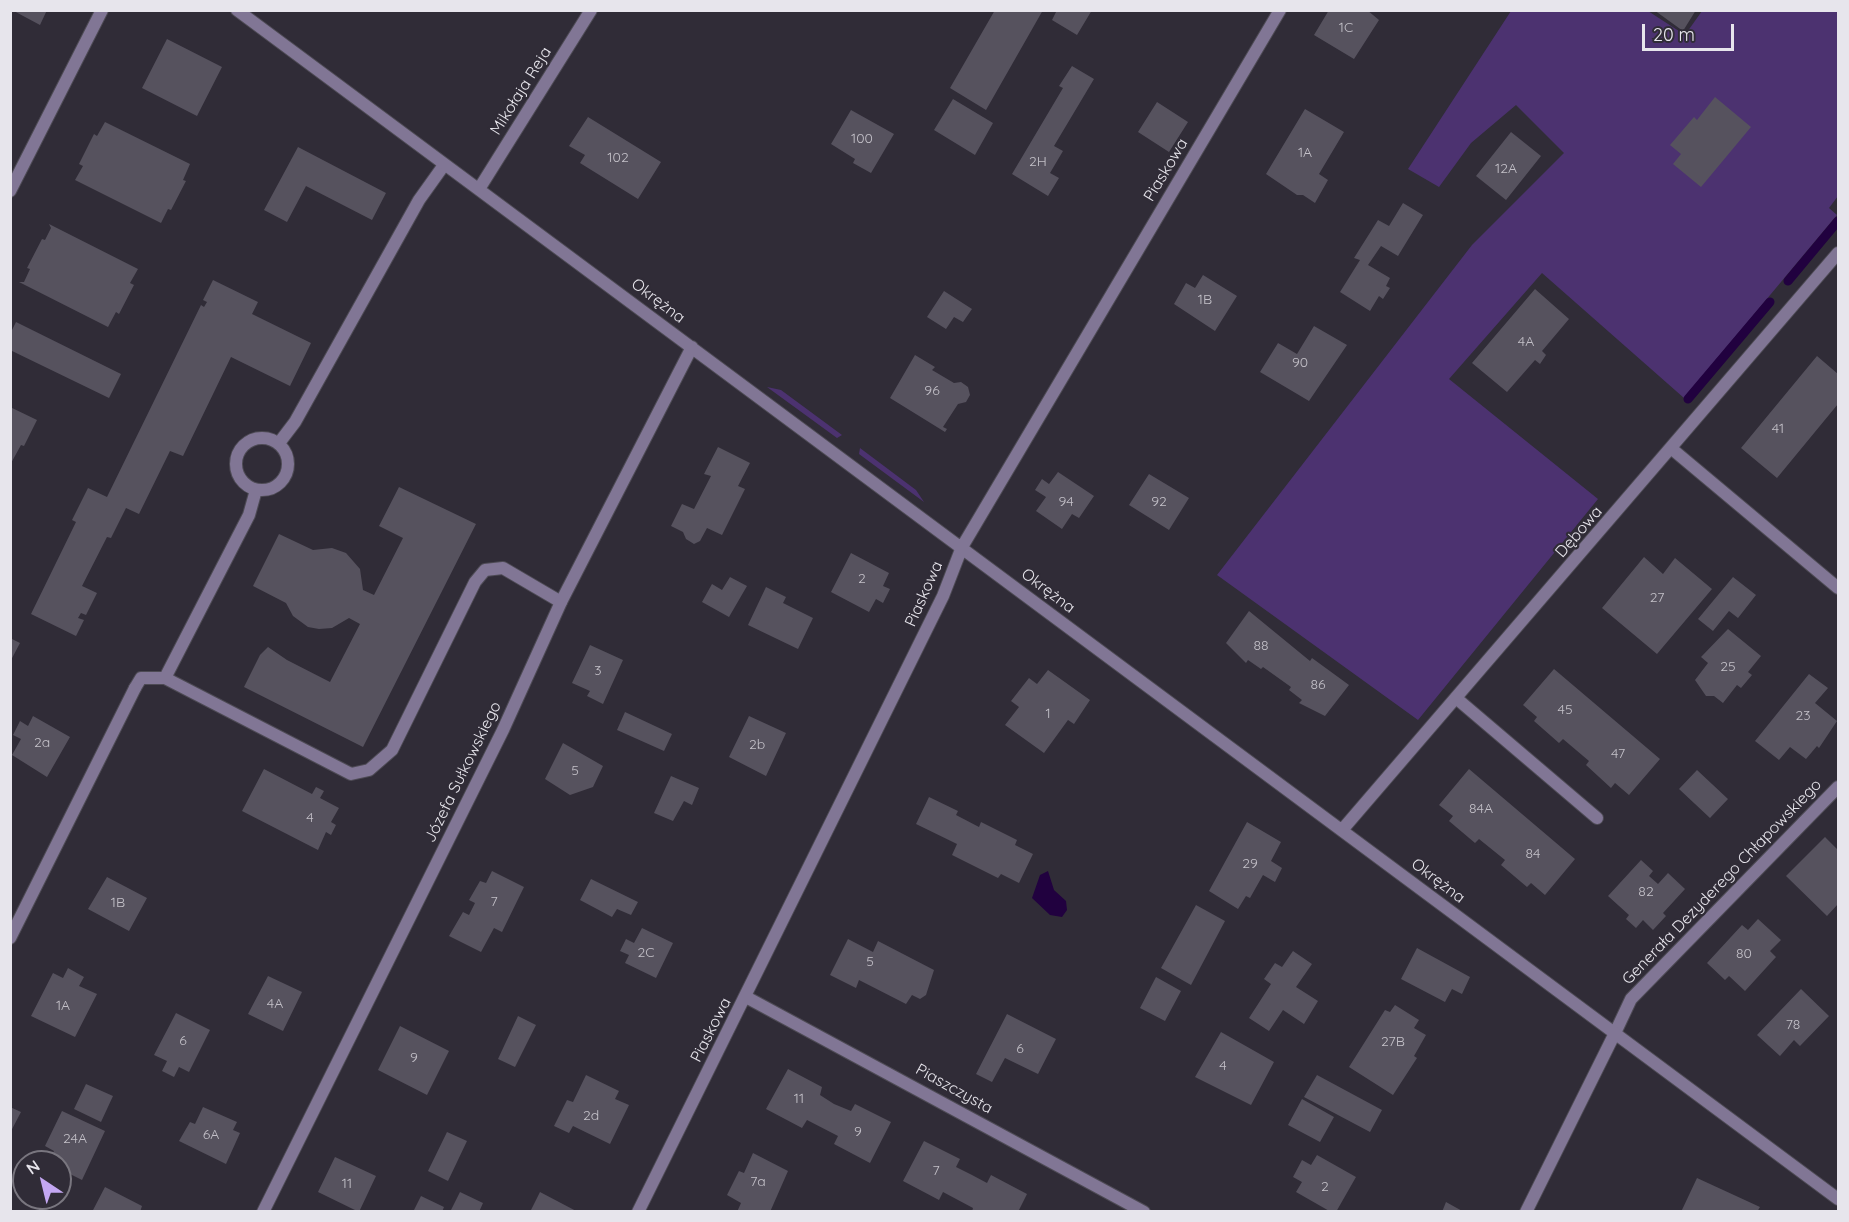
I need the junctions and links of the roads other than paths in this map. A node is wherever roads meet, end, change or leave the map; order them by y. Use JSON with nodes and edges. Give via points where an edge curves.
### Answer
{"nodes":[{"id":1,"x":102,"y":10,"type":"edge"},
{"id":2,"x":237,"y":10,"type":"edge"},
{"id":3,"x":591,"y":10,"type":"edge"},
{"id":4,"x":1280,"y":10,"type":"edge"},
{"id":5,"x":444,"y":165,"type":"junction"},
{"id":6,"x":479,"y":189,"type":"junction"},
{"id":7,"x":10,"y":191,"type":"edge"},
{"id":8,"x":1839,"y":253,"type":"edge"},
{"id":9,"x":692,"y":347,"type":"junction"},
{"id":10,"x":279,"y":443,"type":"junction"},
{"id":11,"x":1672,"y":449,"type":"junction"},
{"id":12,"x":256,"y":490,"type":"junction"},
{"id":13,"x":962,"y":547,"type":"junction"},
{"id":14,"x":1839,"y":588,"type":"edge"},
{"id":15,"x":561,"y":602,"type":"junction"},
{"id":16,"x":165,"y":678,"type":"junction"},
{"id":17,"x":1456,"y":698,"type":"junction"},
{"id":18,"x":1839,"y":787,"type":"edge"},
{"id":19,"x":1597,"y":818,"type":"dead end"},
{"id":20,"x":1342,"y":830,"type":"junction"},
{"id":21,"x":10,"y":938,"type":"edge"},
{"id":22,"x":746,"y":997,"type":"junction"},
{"id":23,"x":1615,"y":1034,"type":"junction"},
{"id":24,"x":1839,"y":1199,"type":"edge"},
{"id":25,"x":262,"y":1212,"type":"edge"},
{"id":26,"x":638,"y":1212,"type":"edge"},
{"id":27,"x":1144,"y":1212,"type":"edge"},
{"id":28,"x":1526,"y":1212,"type":"edge"}],
"edges":[{"from":1,"to":7,"type":"street"},
{"from":2,"to":5,"type":"street","name":"Okrężna"},
{"from":3,"to":6,"type":"street","name":"Mikołaja Reja"},
{"from":4,"to":13,"type":"street","name":"Piaskowa"},
{"from":5,"to":6,"type":"street","name":"Okrężna"},
{"from":5,"to":10,"type":"street","via":[[419,200],[295,422]]},
{"from":6,"to":9,"type":"street","name":"Okrężna"},
{"from":8,"to":11,"type":"street","name":"Dębowa"},
{"from":9,"to":13,"type":"street","name":"Okrężna"},
{"from":9,"to":15,"type":"street","name":"Józefa Sułkowskiego"},
{"from":10,"to":12,"type":"street","via":[[288,458],[286,475],[274,487]]},
{"from":10,"to":12,"type":"street","via":[[263,437],[254,439],[237,456],[242,481]]},
{"from":11,"to":14,"type":"street"},
{"from":11,"to":17,"type":"street","name":"Dębowa"},
{"from":12,"to":16,"type":"street","via":[[249,514]]},
{"from":13,"to":20,"type":"street","name":"Okrężna"},
{"from":13,"to":22,"type":"street","name":"Piaskowa","via":[[943,596]]},
{"from":15,"to":16,"type":"street","via":[[502,568],[484,570],[474,582],[392,750],[369,770],[351,774]]},
{"from":15,"to":25,"type":"street","name":"Józefa Sułkowskiego","via":[[503,730]]},
{"from":16,"to":21,"type":"street","via":[[141,678],[135,687]]},
{"from":17,"to":19,"type":"street"},
{"from":17,"to":20,"type":"street","name":"Dębowa"},
{"from":18,"to":23,"type":"street","name":"Generała Dezyderego Chłapowskiego","via":[[1631,999]]},
{"from":20,"to":23,"type":"street","name":"Okrężna"},
{"from":22,"to":26,"type":"street","name":"Piaskowa"},
{"from":22,"to":27,"type":"street","name":"Piaszczysta"},
{"from":23,"to":24,"type":"street","name":"Okrężna"},
{"from":23,"to":28,"type":"street","name":"Generała Dezyderego Chłapowskiego"}]}
